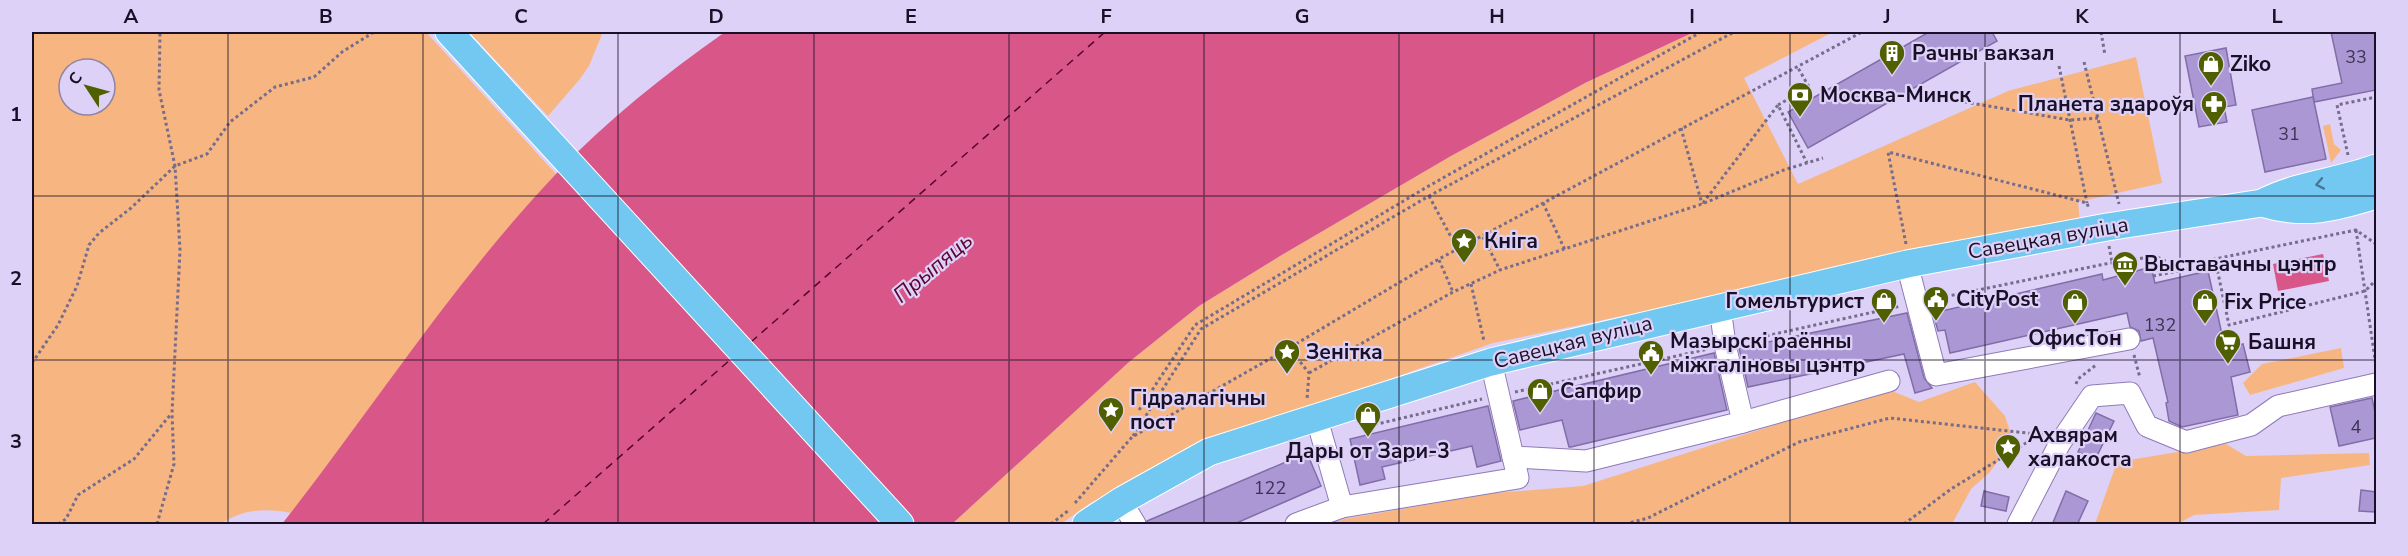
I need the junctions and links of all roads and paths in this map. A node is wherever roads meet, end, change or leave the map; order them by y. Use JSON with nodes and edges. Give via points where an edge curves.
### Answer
{"nodes":[{"id":1,"x":160,"y":32,"type":"edge"},
{"id":2,"x":374,"y":32,"type":"edge"},
{"id":3,"x":449,"y":32,"type":"edge"},
{"id":4,"x":1701,"y":32,"type":"edge"},
{"id":5,"x":1734,"y":32,"type":"edge"},
{"id":6,"x":1862,"y":32,"type":"edge"},
{"id":7,"x":2102,"y":32,"type":"edge"},
{"id":8,"x":2105,"y":55,"type":"dead end"},
{"id":9,"x":2084,"y":62,"type":"dead end"},
{"id":10,"x":1797,"y":66,"type":"junction"},
{"id":11,"x":2059,"y":66,"type":"dead end"},
{"id":12,"x":2376,"y":97,"type":"edge"},
{"id":13,"x":1947,"y":99,"type":"dead end"},
{"id":14,"x":1779,"y":105,"type":"junction"},
{"id":15,"x":2098,"y":118,"type":"junction"},
{"id":16,"x":2070,"y":120,"type":"junction"},
{"id":17,"x":1681,"y":128,"type":"junction"},
{"id":18,"x":1823,"y":158,"type":"dead end"},
{"id":19,"x":2350,"y":162,"type":"dead end"},
{"id":20,"x":1807,"y":164,"type":"junction"},
{"id":21,"x":175,"y":166,"type":"junction"},
{"id":22,"x":2376,"y":168,"type":"edge"},
{"id":23,"x":2376,"y":195,"type":"edge"},
{"id":24,"x":1429,"y":196,"type":"junction"},
{"id":25,"x":1543,"y":203,"type":"junction"},
{"id":26,"x":2262,"y":203,"type":"junction"},
{"id":27,"x":1702,"y":204,"type":"junction"},
{"id":28,"x":2087,"y":204,"type":"junction"},
{"id":29,"x":2119,"y":205,"type":"dead end"},
{"id":30,"x":2089,"y":211,"type":"dead end"},
{"id":31,"x":2356,"y":230,"type":"dead end"},
{"id":32,"x":1483,"y":237,"type":"junction"},
{"id":33,"x":1458,"y":250,"type":"junction"},
{"id":34,"x":1565,"y":250,"type":"junction"},
{"id":35,"x":1907,"y":256,"type":"junction"},
{"id":36,"x":1439,"y":259,"type":"junction"},
{"id":37,"x":2215,"y":260,"type":"dead end"},
{"id":38,"x":1500,"y":270,"type":"junction"},
{"id":39,"x":2184,"y":270,"type":"dead end"},
{"id":40,"x":2153,"y":276,"type":"dead end"},
{"id":41,"x":2376,"y":280,"type":"edge"},
{"id":42,"x":1471,"y":283,"type":"junction"},
{"id":43,"x":2365,"y":291,"type":"junction"},
{"id":44,"x":1453,"y":292,"type":"junction"},
{"id":45,"x":1720,"y":307,"type":"junction"},
{"id":46,"x":2129,"y":339,"type":"dead end"},
{"id":47,"x":1289,"y":348,"type":"junction"},
{"id":48,"x":1487,"y":351,"type":"junction"},
{"id":49,"x":32,"y":363,"type":"edge"},
{"id":50,"x":2376,"y":370,"type":"edge"},
{"id":51,"x":1309,"y":373,"type":"junction"},
{"id":52,"x":1889,"y":381,"type":"dead end"},
{"id":53,"x":2376,"y":384,"type":"edge"},
{"id":54,"x":1311,"y":409,"type":"junction"},
{"id":55,"x":1139,"y":410,"type":"dead end"},
{"id":56,"x":172,"y":413,"type":"junction"},
{"id":57,"x":1743,"y":422,"type":"junction"},
{"id":58,"x":2041,"y":434,"type":"junction"},
{"id":59,"x":1132,"y":437,"type":"junction"},
{"id":60,"x":2060,"y":444,"type":"junction"},
{"id":61,"x":1513,"y":457,"type":"junction"},
{"id":62,"x":1121,"y":501,"type":"junction"},
{"id":63,"x":1342,"y":507,"type":"junction"},
{"id":64,"x":58,"y":525,"type":"edge"},
{"id":65,"x":157,"y":525,"type":"edge"},
{"id":66,"x":900,"y":525,"type":"edge"},
{"id":67,"x":1051,"y":525,"type":"edge"},
{"id":68,"x":1086,"y":525,"type":"edge"},
{"id":69,"x":1135,"y":525,"type":"edge"},
{"id":70,"x":1296,"y":525,"type":"edge"},
{"id":71,"x":1625,"y":525,"type":"edge"},
{"id":72,"x":1904,"y":525,"type":"edge"},
{"id":73,"x":2018,"y":525,"type":"edge"}],
"edges":[{"from":1,"to":21,"type":"path","via":[[159,90]]},
{"from":2,"to":21,"type":"path","via":[[342,52],[314,77],[275,87],[230,122],[207,154]]},
{"from":3,"to":66,"type":"main road"},
{"from":4,"to":55,"type":"path","via":[[1427,187],[1195,325]]},
{"from":5,"to":24,"type":"path"},
{"from":6,"to":10,"type":"path"},
{"from":7,"to":8,"type":"path"},
{"from":9,"to":15,"type":"path"},
{"from":10,"to":14,"type":"path","via":[[1809,87]]},
{"from":10,"to":17,"type":"path"},
{"from":11,"to":16,"type":"path"},
{"from":12,"to":19,"type":"path","via":[[2337,105]]},
{"from":13,"to":16,"type":"path"},
{"from":14,"to":20,"type":"path"},
{"from":14,"to":27,"type":"path"},
{"from":15,"to":16,"type":"path"},
{"from":15,"to":29,"type":"path"},
{"from":16,"to":28,"type":"path"},
{"from":17,"to":25,"type":"path"},
{"from":17,"to":27,"type":"path"},
{"from":18,"to":20,"type":"path"},
{"from":20,"to":27,"type":"path"},
{"from":21,"to":49,"type":"path","via":[[89,245],[77,286],[58,325]]},
{"from":21,"to":56,"type":"path","via":[[180,250]]},
{"from":22,"to":26,"type":"main road","name":"Савецкая вуліца","one_way":true,"via":[[2351,178],[2282,192]]},
{"from":23,"to":26,"type":"main road","name":"Савецкая вуліца","via":[[2306,211]]},
{"from":24,"to":33,"type":"path"},
{"from":24,"to":59,"type":"path","via":[[1201,329]]},
{"from":25,"to":32,"type":"path"},
{"from":25,"to":34,"type":"path"},
{"from":26,"to":35,"type":"main road","name":"Савецкая вуліца"},
{"from":27,"to":34,"type":"path"},
{"from":28,"to":30,"type":"path"},
{"from":28,"to":35,"type":"path","via":[[1888,152]]},
{"from":31,"to":43,"type":"path"},
{"from":32,"to":33,"type":"path"},
{"from":32,"to":38,"type":"path"},
{"from":33,"to":36,"type":"path"},
{"from":34,"to":38,"type":"path"},
{"from":35,"to":45,"type":"main road","name":"Савецкая вуліца"},
{"from":35,"to":46,"type":"street","via":[[1936,375]]},
{"from":36,"to":44,"type":"path"},
{"from":36,"to":47,"type":"path"},
{"from":37,"to":43,"type":"path","via":[[2229,325]]},
{"from":38,"to":42,"type":"path"},
{"from":39,"to":40,"type":"path"},
{"from":41,"to":43,"type":"path"},
{"from":42,"to":44,"type":"path"},
{"from":42,"to":48,"type":"path"},
{"from":43,"to":50,"type":"path"},
{"from":44,"to":51,"type":"path"},
{"from":45,"to":48,"type":"main road","name":"Савецкая вуліца"},
{"from":45,"to":57,"type":"street"},
{"from":47,"to":51,"type":"path"},
{"from":47,"to":59,"type":"path"},
{"from":48,"to":54,"type":"main road","name":"Савецкая вуліца"},
{"from":48,"to":61,"type":"street"},
{"from":51,"to":54,"type":"path"},
{"from":52,"to":57,"type":"street"},
{"from":53,"to":60,"type":"street","via":[[2278,406],[2251,425],[2186,442],[2147,426],[2130,393],[2092,396]]},
{"from":54,"to":62,"type":"main road","name":"Савецкая вуліца","via":[[1209,452]]},
{"from":54,"to":63,"type":"street"},
{"from":56,"to":64,"type":"path","via":[[134,459],[78,495],[66,519]]},
{"from":56,"to":65,"type":"path","via":[[174,464]]},
{"from":57,"to":61,"type":"street","via":[[1586,460]]},
{"from":58,"to":60,"type":"path"},
{"from":58,"to":71,"type":"path","via":[[1890,418],[1799,442],[1648,518]]},
{"from":58,"to":72,"type":"path","via":[[1951,489]]},
{"from":59,"to":67,"type":"path","via":[[1071,508]]},
{"from":60,"to":73,"type":"street"},
{"from":61,"to":63,"type":"street","via":[[1518,478]]},
{"from":62,"to":68,"type":"main road","name":"Савецкая вуліца"},
{"from":62,"to":69,"type":"street"},
{"from":63,"to":70,"type":"street"}]}
